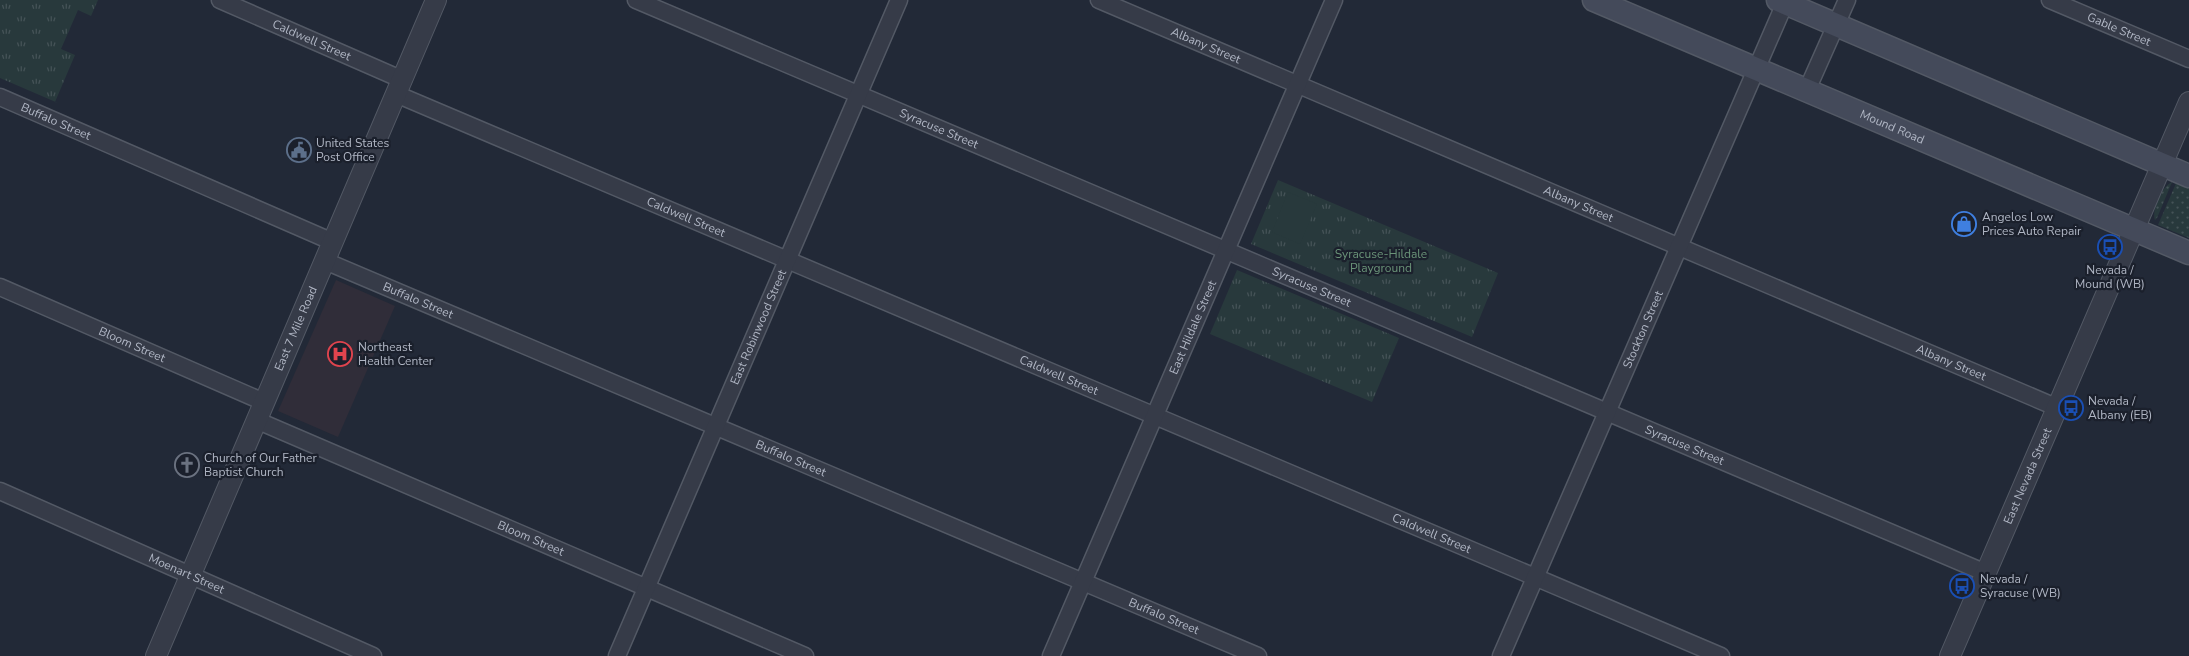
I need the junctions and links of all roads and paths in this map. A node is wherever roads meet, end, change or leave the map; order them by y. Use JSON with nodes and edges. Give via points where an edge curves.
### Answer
{"nodes":[{"id":1,"x":220,"y":0,"type":"edge"},
{"id":2,"x":436,"y":0,"type":"edge"},
{"id":3,"x":636,"y":0,"type":"edge"},
{"id":4,"x":899,"y":0,"type":"edge"},
{"id":5,"x":1099,"y":0,"type":"edge"},
{"id":6,"x":1334,"y":0,"type":"edge"},
{"id":7,"x":1594,"y":0,"type":"edge"},
{"id":8,"x":1847,"y":0,"type":"edge"},
{"id":9,"x":2050,"y":0,"type":"edge"},
{"id":10,"x":1781,"y":2,"type":"edge"},
{"id":11,"x":1836,"y":26,"type":"junction"},
{"id":12,"x":2189,"y":59,"type":"edge"},
{"id":13,"x":1757,"y":69,"type":"junction"},
{"id":14,"x":1298,"y":84,"type":"junction"},
{"id":15,"x":400,"y":87,"type":"junction"},
{"id":16,"x":1807,"y":90,"type":"junction"},
{"id":17,"x":858,"y":94,"type":"junction"},
{"id":18,"x":0,"y":97,"type":"edge"},
{"id":19,"x":2189,"y":102,"type":"edge"},
{"id":20,"x":2162,"y":164,"type":"junction"},
{"id":21,"x":2189,"y":176,"type":"edge"},
{"id":22,"x":2135,"y":230,"type":"junction"},
{"id":23,"x":333,"y":242,"type":"junction"},
{"id":24,"x":1680,"y":246,"type":"junction"},
{"id":25,"x":1226,"y":250,"type":"junction"},
{"id":26,"x":2189,"y":253,"type":"edge"},
{"id":27,"x":787,"y":260,"type":"junction"},
{"id":28,"x":325,"y":261,"type":"junction"},
{"id":29,"x":0,"y":287,"type":"edge"},
{"id":30,"x":264,"y":402,"type":"junction"},
{"id":31,"x":2058,"y":408,"type":"junction"},
{"id":32,"x":1608,"y":412,"type":"junction"},
{"id":33,"x":1155,"y":416,"type":"junction"},
{"id":34,"x":256,"y":420,"type":"junction"},
{"id":35,"x":715,"y":426,"type":"junction"},
{"id":36,"x":0,"y":491,"type":"edge"},
{"id":37,"x":1986,"y":573,"type":"junction"},
{"id":38,"x":192,"y":575,"type":"junction"},
{"id":39,"x":1536,"y":577,"type":"junction"},
{"id":40,"x":1083,"y":582,"type":"junction"},
{"id":41,"x":646,"y":588,"type":"junction"},
{"id":42,"x":156,"y":656,"type":"edge"},
{"id":43,"x":373,"y":656,"type":"edge"},
{"id":44,"x":616,"y":656,"type":"edge"},
{"id":45,"x":804,"y":656,"type":"edge"},
{"id":46,"x":1051,"y":656,"type":"edge"},
{"id":47,"x":1258,"y":656,"type":"edge"},
{"id":48,"x":1502,"y":656,"type":"edge"},
{"id":49,"x":1720,"y":656,"type":"edge"},
{"id":50,"x":1950,"y":656,"type":"edge"}],
"edges":[{"from":1,"to":15,"type":"street","name":"Caldwell Street"},
{"from":2,"to":15,"type":"street","name":"East 7 Mile Road"},
{"from":3,"to":17,"type":"street","name":"Syracuse Street"},
{"from":4,"to":17,"type":"street","name":"East Robinwood Street"},
{"from":5,"to":14,"type":"street","name":"Albany Street"},
{"from":6,"to":14,"type":"street","name":"East Hildale Street"},
{"from":7,"to":13,"type":"main road","name":"Mound Road"},
{"from":8,"to":11,"type":"street"},
{"from":9,"to":12,"type":"street","name":"Gable Street"},
{"from":10,"to":11,"type":"main road"},
{"from":10,"to":13,"type":"street","name":"Stockton Street"},
{"from":11,"to":16,"type":"street"},
{"from":11,"to":20,"type":"main road"},
{"from":13,"to":16,"type":"main road","name":"Mound Road"},
{"from":13,"to":24,"type":"street","name":"Stockton Street"},
{"from":14,"to":24,"type":"street","name":"Albany Street"},
{"from":14,"to":25,"type":"street","name":"East Hildale Street"},
{"from":15,"to":23,"type":"street","name":"East 7 Mile Road"},
{"from":15,"to":27,"type":"street","name":"Caldwell Street"},
{"from":16,"to":22,"type":"main road","name":"Mound Road"},
{"from":17,"to":25,"type":"street","name":"Syracuse Street"},
{"from":17,"to":27,"type":"street","name":"East Robinwood Street"},
{"from":18,"to":23,"type":"street","name":"Buffalo Street"},
{"from":19,"to":20,"type":"street","name":"East Nevada Street"},
{"from":20,"to":21,"type":"main road"},
{"from":20,"to":22,"type":"street","name":"East Nevada Street"},
{"from":22,"to":26,"type":"main road","name":"Mound Road"},
{"from":22,"to":31,"type":"street","name":"East Nevada Street"},
{"from":23,"to":28,"type":"street","name":"East 7 Mile Road"},
{"from":24,"to":31,"type":"street","name":"Albany Street"},
{"from":24,"to":32,"type":"street","name":"Stockton Street"},
{"from":25,"to":32,"type":"street","name":"Syracuse Street"},
{"from":25,"to":33,"type":"street","name":"East Hildale Street"},
{"from":27,"to":33,"type":"street","name":"Caldwell Street"},
{"from":27,"to":35,"type":"street","name":"East Robinwood Street"},
{"from":28,"to":30,"type":"street","name":"East 7 Mile Road"},
{"from":28,"to":35,"type":"street","name":"Buffalo Street"},
{"from":29,"to":30,"type":"street","name":"Bloom Street"},
{"from":30,"to":34,"type":"street","name":"East 7 Mile Road"},
{"from":31,"to":37,"type":"street","name":"East Nevada Street"},
{"from":32,"to":37,"type":"street","name":"Syracuse Street"},
{"from":32,"to":39,"type":"street","name":"Stockton Street"},
{"from":33,"to":39,"type":"street","name":"Caldwell Street"},
{"from":33,"to":40,"type":"street","name":"East Hildale Street"},
{"from":34,"to":38,"type":"street","name":"East 7 Mile Road"},
{"from":34,"to":41,"type":"street","name":"Bloom Street"},
{"from":35,"to":40,"type":"street","name":"Buffalo Street"},
{"from":35,"to":41,"type":"street","name":"East Robinwood Street"},
{"from":36,"to":38,"type":"street","name":"Moenart Street"},
{"from":37,"to":50,"type":"street","name":"East Nevada Street"},
{"from":38,"to":42,"type":"street","name":"East 7 Mile Road"},
{"from":38,"to":43,"type":"street","name":"Moenart Street"},
{"from":39,"to":48,"type":"street","name":"Stockton Street"},
{"from":39,"to":49,"type":"street","name":"Caldwell Street"},
{"from":40,"to":46,"type":"street","name":"East Hildale Street"},
{"from":40,"to":47,"type":"street","name":"Buffalo Street"},
{"from":41,"to":44,"type":"street","name":"East Robinwood Street"},
{"from":41,"to":45,"type":"street","name":"Bloom Street"}]}
